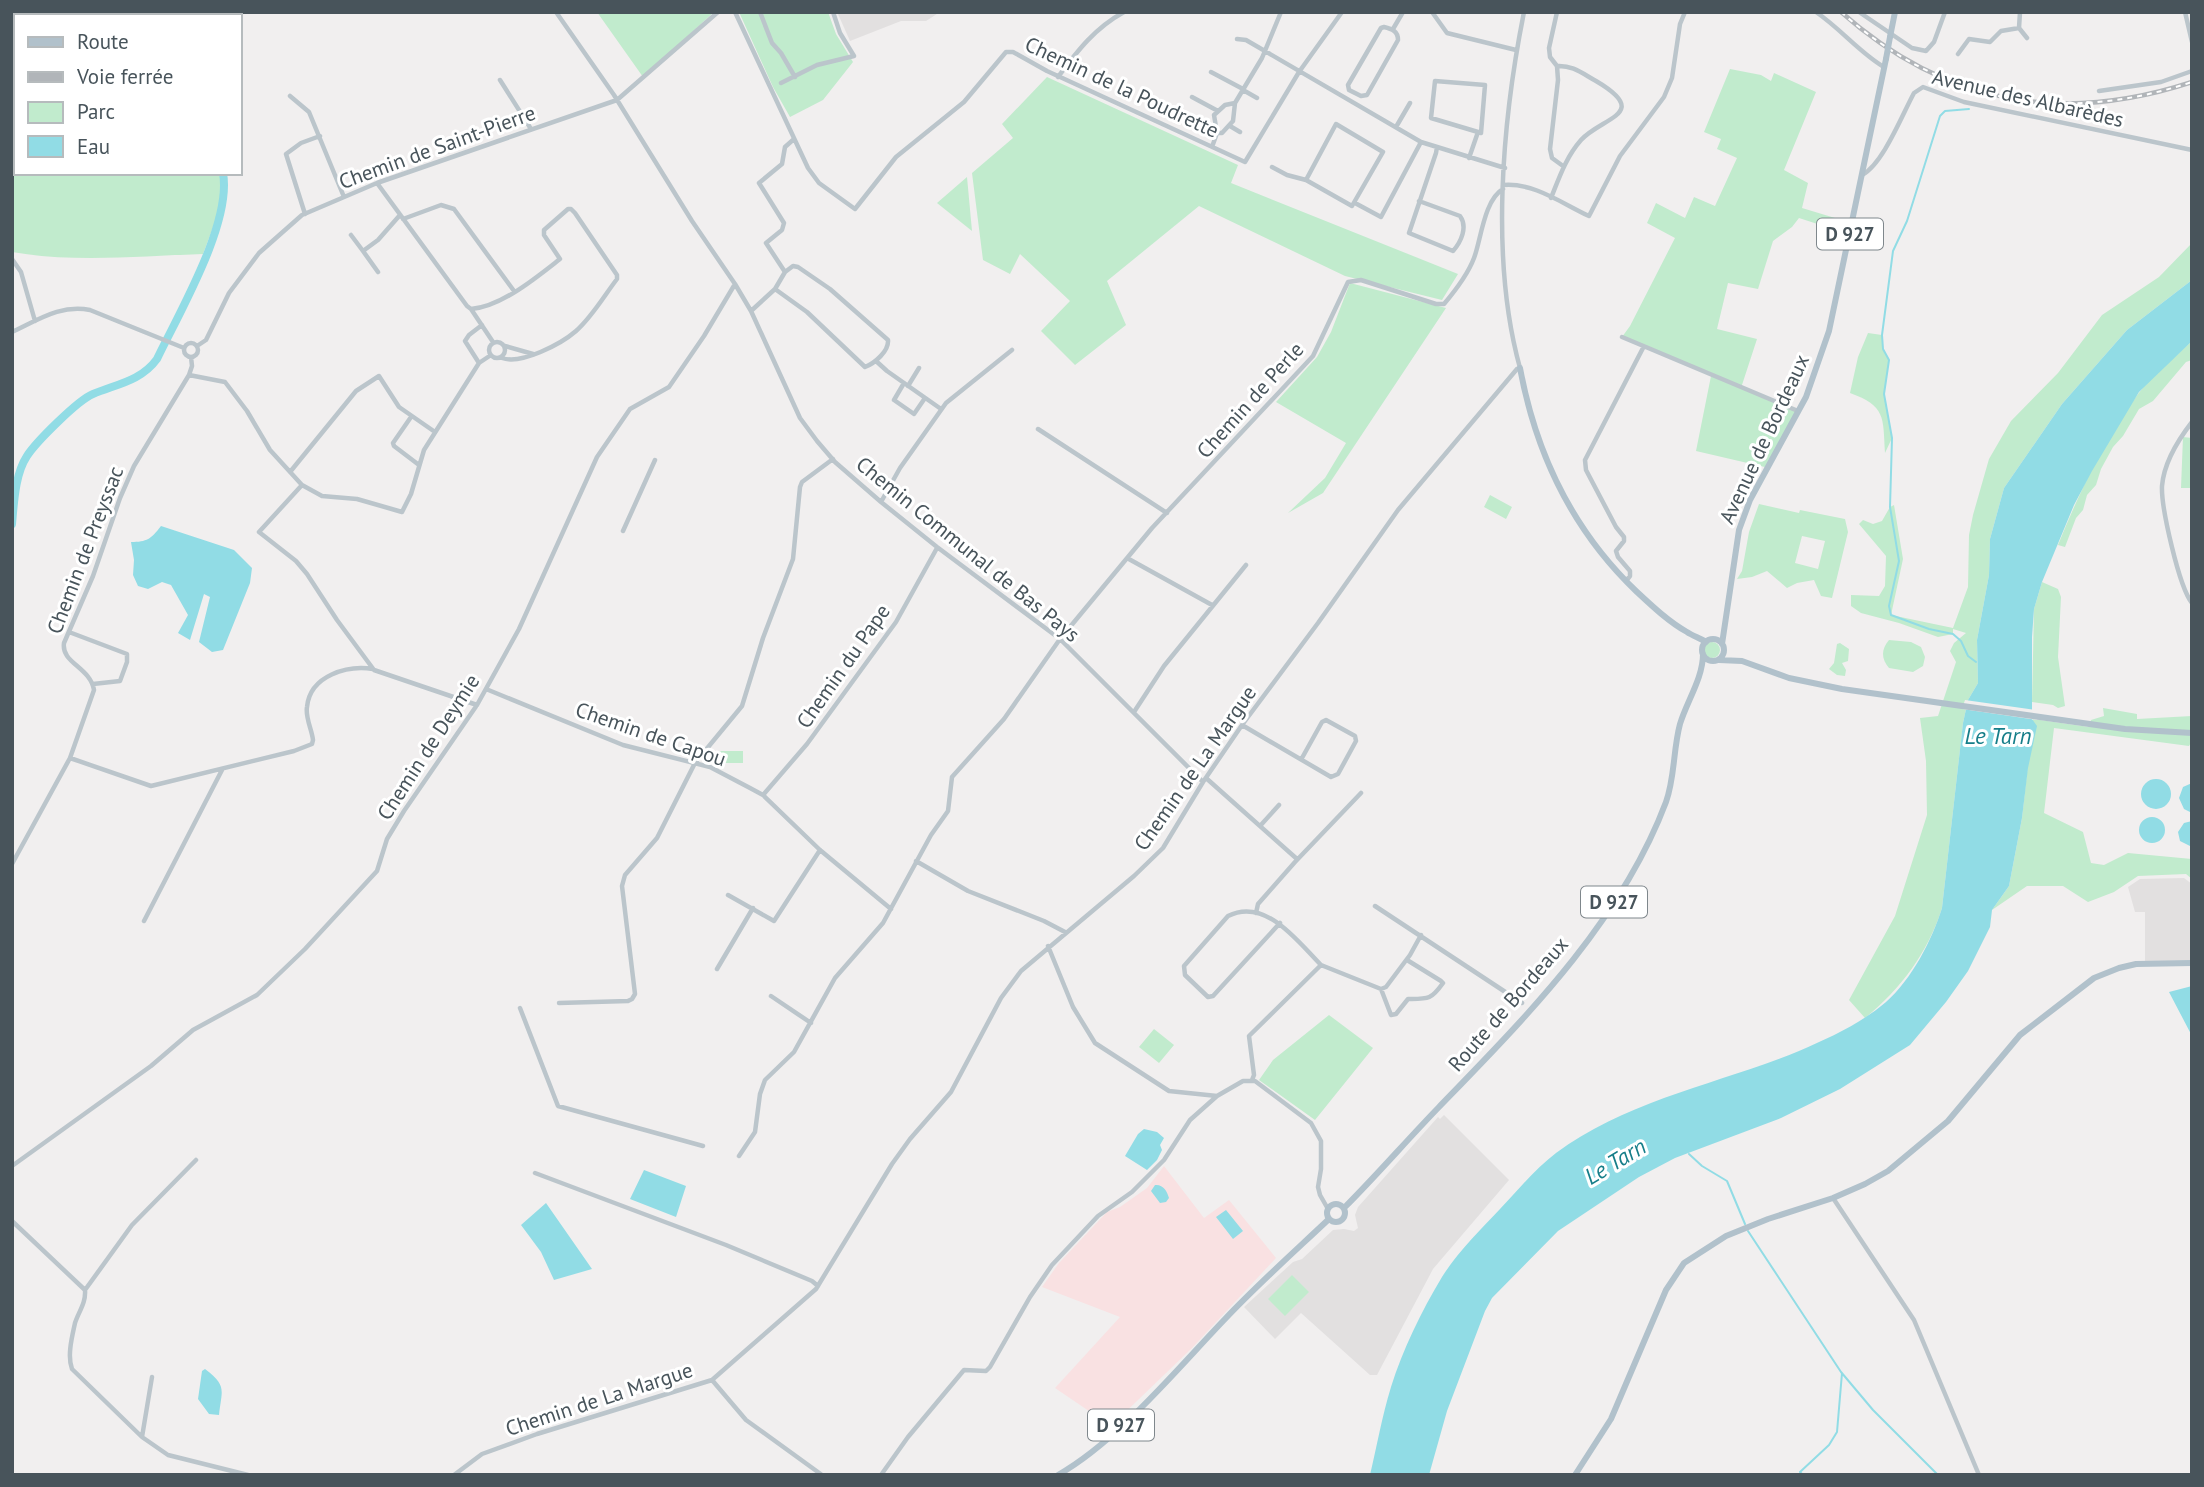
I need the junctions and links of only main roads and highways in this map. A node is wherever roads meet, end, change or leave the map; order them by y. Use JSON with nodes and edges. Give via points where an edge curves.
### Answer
{"nodes":[{"id":1,"x":1895,"y":12,"type":"edge"},
{"id":2,"x":1520,"y":368,"type":"road end"},
{"id":3,"x":1724,"y":622,"type":"junction"},
{"id":4,"x":1689,"y":634,"type":"junction"},
{"id":5,"x":1707,"y":641,"type":"junction"},
{"id":6,"x":1723,"y":645,"type":"junction"},
{"id":7,"x":1702,"y":653,"type":"junction"},
{"id":8,"x":1717,"y":661,"type":"junction"},
{"id":9,"x":1742,"y":661,"type":"junction"},
{"id":10,"x":1698,"y":678,"type":"junction"},
{"id":11,"x":2192,"y":733,"type":"edge"},
{"id":12,"x":2192,"y":962,"type":"edge"},
{"id":13,"x":1344,"y":1208,"type":"junction"},
{"id":14,"x":1329,"y":1219,"type":"junction"},
{"id":15,"x":1058,"y":1475,"type":"edge"},
{"id":16,"x":1576,"y":1475,"type":"edge"}],
"edges":[{"from":1,"to":3,"type":"main road","name":"Avenue de Bordeaux","number":"D 927","bridge":true,"via":[[1829,328],[1800,412],[1738,530]]},
{"from":2,"to":4,"type":"main road","via":[[1535,433],[1557,485],[1586,534],[1626,581]]},
{"from":3,"to":5,"type":"main road"},
{"from":3,"to":6,"type":"main road","name":"Avenue de Bordeaux","number":"D 927"},
{"from":4,"to":5,"type":"main road"},
{"from":4,"to":7,"type":"main road"},
{"from":5,"to":6,"type":"main road","via":[[1715,639]]},
{"from":5,"to":7,"type":"main road"},
{"from":6,"to":8,"type":"main road"},
{"from":6,"to":9,"type":"main road"},
{"from":7,"to":8,"type":"main road"},
{"from":7,"to":10,"type":"main road","name":"Route de Bordeaux","number":"D 927"},
{"from":8,"to":9,"type":"main road"},
{"from":8,"to":10,"type":"main road","name":"Route de Bordeaux","number":"D 927"},
{"from":9,"to":11,"type":"main road","via":[[1809,683],[2125,729]]},
{"from":10,"to":13,"type":"main road","name":"Route de Bordeaux","number":"D 927","via":[[1679,728],[1667,798],[1618,897],[1532,1009]]},
{"from":12,"to":16,"type":"main road","via":[[2136,964],[2085,983],[2020,1035],[1961,1108],[1888,1171],[1833,1198],[1748,1227],[1684,1263],[1666,1290],[1611,1419]]},
{"from":13,"to":14,"type":"main road","via":[[1341,1221]]},
{"from":13,"to":14,"type":"main road","via":[[1336,1204],[1328,1209]]},
{"from":14,"to":15,"type":"main road","number":"D 927","via":[[1165,1383],[1087,1455]]}]}
